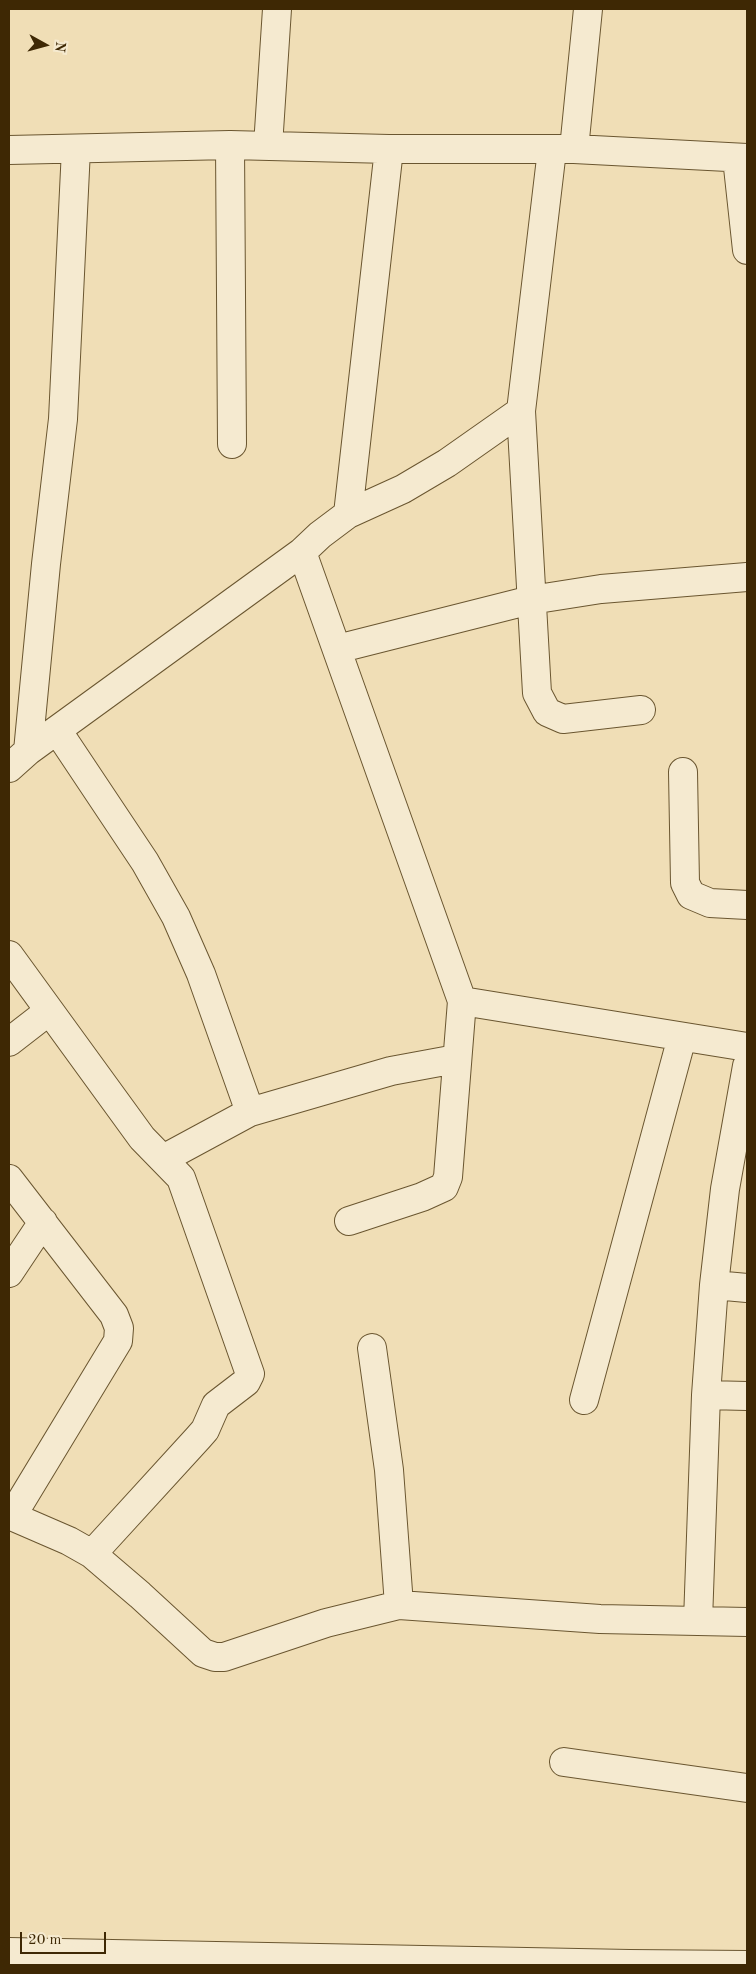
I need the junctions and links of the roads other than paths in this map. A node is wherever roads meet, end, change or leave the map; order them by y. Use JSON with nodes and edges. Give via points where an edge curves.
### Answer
{"nodes":[{"id":1,"x":276,"y":9,"type":"edge"},
{"id":2,"x":588,"y":9,"type":"edge"},
{"id":3,"x":230,"y":145,"type":"junction"},
{"id":4,"x":268,"y":146,"type":"junction"},
{"id":5,"x":76,"y":149,"type":"junction"},
{"id":6,"x":389,"y":149,"type":"junction"},
{"id":7,"x":9,"y":150,"type":"edge"},
{"id":8,"x":563,"y":150,"type":"junction"},
{"id":9,"x":742,"y":158,"type":"edge"},
{"id":10,"x":747,"y":250,"type":"edge"},
{"id":11,"x":521,"y":410,"type":"junction"},
{"id":12,"x":232,"y":444,"type":"dead end"},
{"id":13,"x":348,"y":514,"type":"junction"},
{"id":14,"x":302,"y":552,"type":"junction"},
{"id":15,"x":747,"y":577,"type":"edge"},
{"id":16,"x":531,"y":600,"type":"junction"},
{"id":17,"x":338,"y":649,"type":"junction"},
{"id":18,"x":641,"y":710,"type":"dead end"},
{"id":19,"x":57,"y":730,"type":"junction"},
{"id":20,"x":19,"y":759,"type":"edge"},
{"id":21,"x":683,"y":772,"type":"dead end"},
{"id":22,"x":747,"y":905,"type":"edge"},
{"id":23,"x":9,"y":955,"type":"edge"},
{"id":24,"x":462,"y":1001,"type":"junction"},
{"id":25,"x":49,"y":1011,"type":"junction"},
{"id":26,"x":682,"y":1037,"type":"junction"},
{"id":27,"x":9,"y":1042,"type":"edge"},
{"id":28,"x":747,"y":1047,"type":"edge"},
{"id":29,"x":456,"y":1060,"type":"junction"},
{"id":30,"x":747,"y":1066,"type":"edge"},
{"id":31,"x":250,"y":1112,"type":"junction"},
{"id":32,"x":163,"y":1159,"type":"junction"},
{"id":33,"x":9,"y":1179,"type":"edge"},
{"id":34,"x":349,"y":1221,"type":"dead end"},
{"id":35,"x":43,"y":1222,"type":"junction"},
{"id":36,"x":9,"y":1273,"type":"edge"},
{"id":37,"x":714,"y":1285,"type":"junction"},
{"id":38,"x":747,"y":1288,"type":"edge"},
{"id":39,"x":372,"y":1348,"type":"dead end"},
{"id":40,"x":706,"y":1395,"type":"junction"},
{"id":41,"x":747,"y":1396,"type":"edge"},
{"id":42,"x":584,"y":1400,"type":"dead end"},
{"id":43,"x":10,"y":1515,"type":"edge"},
{"id":44,"x":92,"y":1554,"type":"junction"},
{"id":45,"x":399,"y":1605,"type":"junction"},
{"id":46,"x":698,"y":1621,"type":"junction"},
{"id":47,"x":747,"y":1622,"type":"edge"},
{"id":48,"x":564,"y":1762,"type":"dead end"},
{"id":49,"x":747,"y":1788,"type":"edge"},
{"id":50,"x":9,"y":1952,"type":"edge"},
{"id":51,"x":59,"y":1959,"type":"edge"},
{"id":52,"x":630,"y":1965,"type":"edge"},
{"id":53,"x":747,"y":1965,"type":"edge"}],
"edges":[{"from":1,"to":4,"type":"street"},
{"from":2,"to":8,"type":"street"},
{"from":3,"to":4,"type":"street"},
{"from":3,"to":5,"type":"street"},
{"from":3,"to":12,"type":"street"},
{"from":4,"to":6,"type":"street"},
{"from":5,"to":7,"type":"street"},
{"from":5,"to":20,"type":"street","via":[[63,419]]},
{"from":6,"to":8,"type":"street"},
{"from":6,"to":13,"type":"street"},
{"from":8,"to":9,"type":"street"},
{"from":8,"to":11,"type":"street"},
{"from":9,"to":10,"type":"street"},
{"from":11,"to":13,"type":"street","via":[[447,463],[403,489]]},
{"from":11,"to":16,"type":"street"},
{"from":13,"to":14,"type":"street"},
{"from":14,"to":17,"type":"street"},
{"from":14,"to":19,"type":"street"},
{"from":15,"to":16,"type":"street","via":[[601,589]]},
{"from":16,"to":17,"type":"street"},
{"from":16,"to":18,"type":"street","via":[[537,693],[546,712],[564,719]]},
{"from":17,"to":24,"type":"street"},
{"from":19,"to":20,"type":"street"},
{"from":19,"to":31,"type":"street","via":[[144,862],[176,917]]},
{"from":21,"to":22,"type":"street","via":[[685,883],[691,895],[710,903]]},
{"from":23,"to":25,"type":"street"},
{"from":24,"to":26,"type":"street"},
{"from":24,"to":29,"type":"street"},
{"from":25,"to":27,"type":"street"},
{"from":25,"to":32,"type":"street","via":[[142,1138]]},
{"from":26,"to":28,"type":"street"},
{"from":26,"to":42,"type":"street"},
{"from":29,"to":31,"type":"street","via":[[391,1071]]},
{"from":29,"to":34,"type":"street","via":[[448,1177],[444,1186],[422,1197]]},
{"from":30,"to":37,"type":"street","via":[[725,1189]]},
{"from":31,"to":32,"type":"street"},
{"from":32,"to":44,"type":"street","via":[[181,1178],[250,1374],[246,1382],[216,1405],[205,1430]]},
{"from":33,"to":35,"type":"street"},
{"from":35,"to":36,"type":"street"},
{"from":35,"to":43,"type":"street","via":[[114,1315],[118,1341]]},
{"from":37,"to":38,"type":"street"},
{"from":37,"to":40,"type":"street"},
{"from":39,"to":45,"type":"street","via":[[389,1470]]},
{"from":40,"to":41,"type":"street"},
{"from":40,"to":46,"type":"street"},
{"from":43,"to":44,"type":"street"},
{"from":44,"to":45,"type":"street","via":[[203,1653],[215,1657],[224,1657],[326,1623]]},
{"from":45,"to":46,"type":"street","via":[[600,1619]]},
{"from":46,"to":47,"type":"street"},
{"from":48,"to":49,"type":"street"},
{"from":50,"to":51,"type":"street"},
{"from":51,"to":52,"type":"street"},
{"from":52,"to":53,"type":"street"}]}
